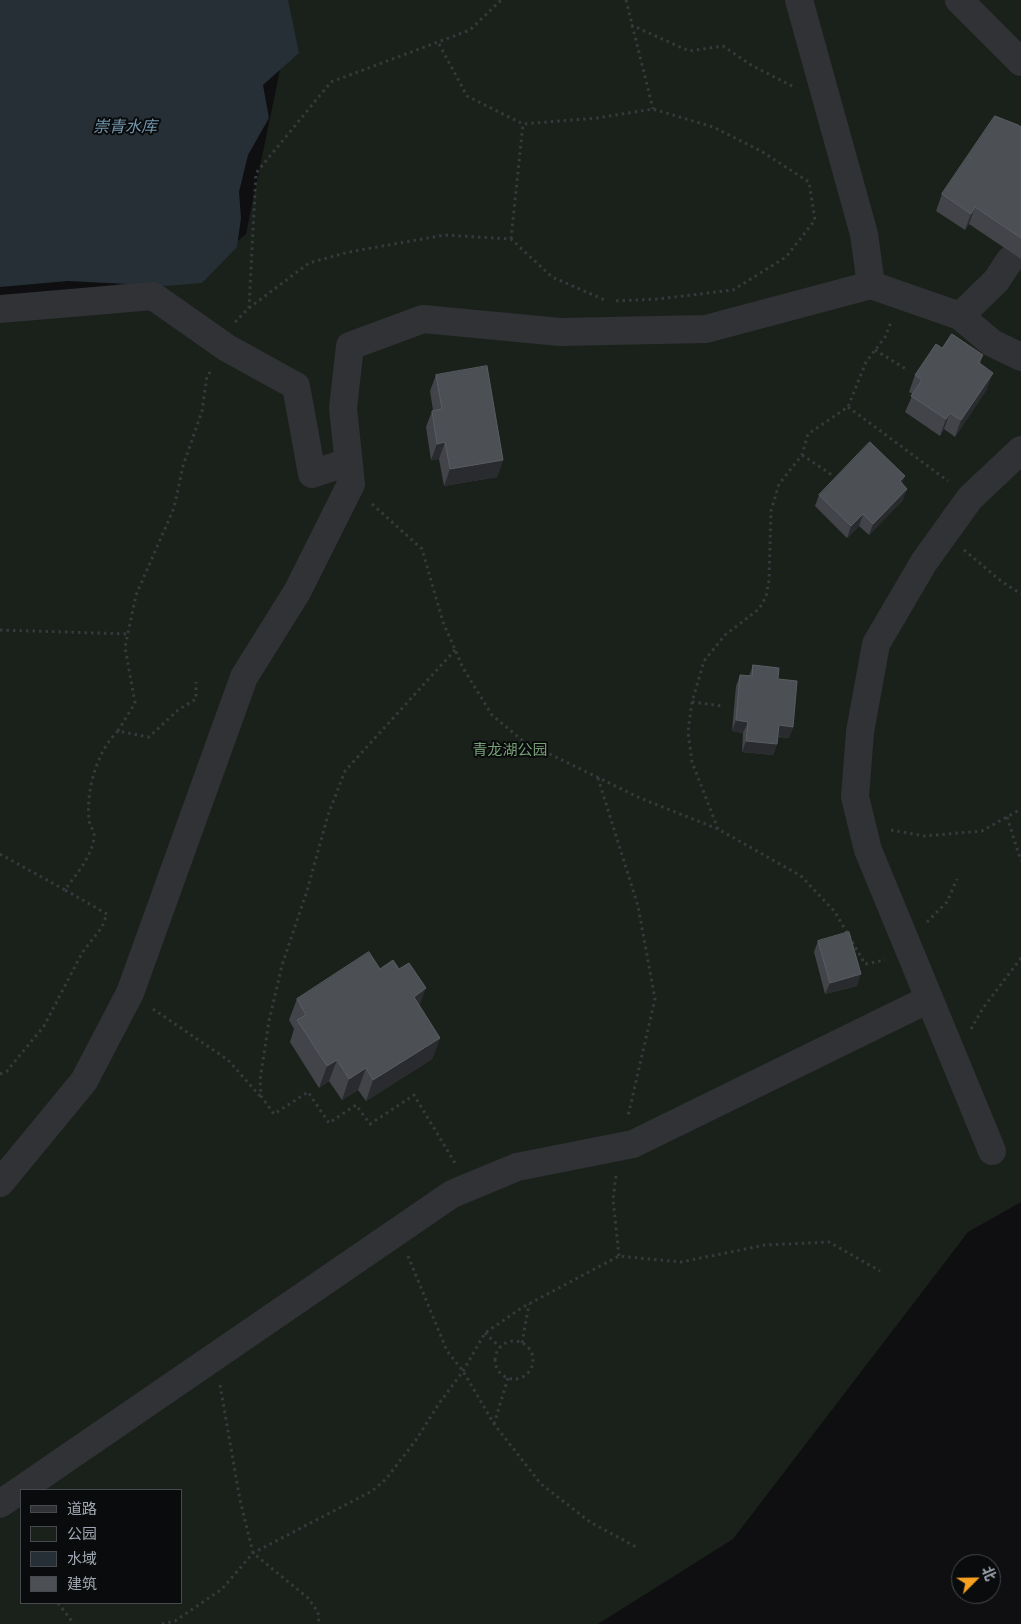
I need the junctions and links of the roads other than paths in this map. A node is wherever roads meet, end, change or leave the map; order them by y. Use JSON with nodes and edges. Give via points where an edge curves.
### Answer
{"nodes":[{"id":1,"x":799,"y":0,"type":"edge"},
{"id":2,"x":959,"y":0,"type":"edge"},
{"id":3,"x":1021,"y":62,"type":"edge"},
{"id":4,"x":1010,"y":260,"type":"dead end"},
{"id":5,"x":871,"y":285,"type":"junction"},
{"id":6,"x":0,"y":309,"type":"edge"},
{"id":7,"x":960,"y":316,"type":"junction"},
{"id":8,"x":1021,"y":357,"type":"edge"},
{"id":9,"x":1021,"y":450,"type":"edge"},
{"id":10,"x":349,"y":473,"type":"junction"},
{"id":11,"x":929,"y":999,"type":"junction"},
{"id":12,"x":992,"y":1151,"type":"dead end"},
{"id":13,"x":0,"y":1183,"type":"edge"},
{"id":14,"x":22,"y":1489,"type":"edge"},
{"id":15,"x":20,"y":1490,"type":"edge"},
{"id":16,"x":0,"y":1504,"type":"edge"}],
"edges":[{"from":1,"to":5,"type":"street","via":[[864,234]]},
{"from":2,"to":3,"type":"street"},
{"from":4,"to":7,"type":"street","via":[[996,281]]},
{"from":5,"to":7,"type":"street"},
{"from":5,"to":10,"type":"street","via":[[706,329],[560,332],[423,319],[350,346],[342,408]]},
{"from":6,"to":10,"type":"street","via":[[153,296],[222,344],[296,386],[312,474]]},
{"from":7,"to":8,"type":"street","via":[[992,343]]},
{"from":9,"to":11,"type":"street","via":[[970,498],[924,562],[876,644],[860,732],[855,797],[868,850]]},
{"from":10,"to":13,"type":"street","via":[[297,592],[244,677],[130,993],[84,1081]]},
{"from":11,"to":12,"type":"street"},
{"from":11,"to":14,"type":"street","via":[[633,1144],[517,1167],[452,1194]]},
{"from":15,"to":16,"type":"street"}]}
